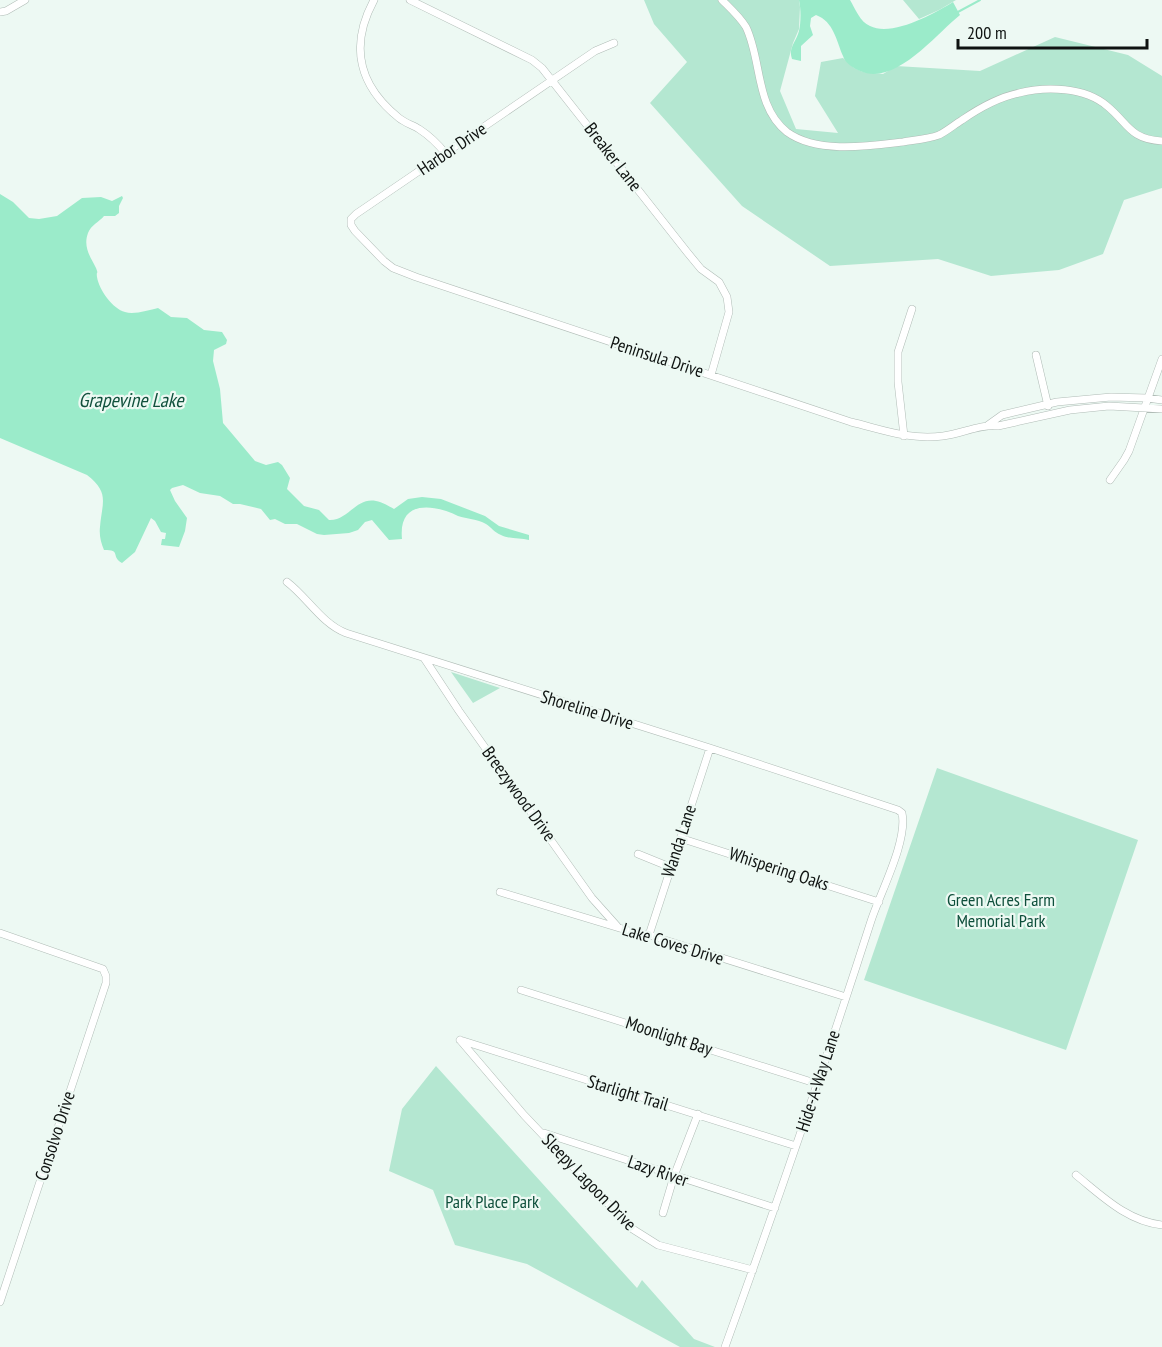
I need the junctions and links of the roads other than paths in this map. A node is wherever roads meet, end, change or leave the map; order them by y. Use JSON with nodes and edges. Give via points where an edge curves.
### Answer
{"nodes":[{"id":1,"x":25,"y":0,"type":"edge"},
{"id":2,"x":374,"y":0,"type":"edge"},
{"id":3,"x":410,"y":0,"type":"edge"},
{"id":4,"x":722,"y":0,"type":"edge"},
{"id":5,"x":0,"y":12,"type":"edge"},
{"id":6,"x":614,"y":43,"type":"dead end"},
{"id":7,"x":553,"y":79,"type":"junction"},
{"id":8,"x":1162,"y":141,"type":"edge"},
{"id":9,"x":446,"y":154,"type":"junction"},
{"id":10,"x":351,"y":219,"type":"joint"},
{"id":11,"x":912,"y":309,"type":"dead end"},
{"id":12,"x":1036,"y":355,"type":"dead end"},
{"id":13,"x":1162,"y":359,"type":"edge"},
{"id":14,"x":711,"y":375,"type":"junction"},
{"id":15,"x":1147,"y":398,"type":"junction"},
{"id":16,"x":1162,"y":400,"type":"edge"},
{"id":17,"x":1047,"y":404,"type":"junction"},
{"id":18,"x":1144,"y":408,"type":"junction"},
{"id":19,"x":1162,"y":409,"type":"edge"},
{"id":20,"x":1052,"y":414,"type":"junction"},
{"id":21,"x":988,"y":425,"type":"junction"},
{"id":22,"x":904,"y":436,"type":"junction"},
{"id":23,"x":1110,"y":480,"type":"dead end"},
{"id":24,"x":287,"y":582,"type":"dead end"},
{"id":25,"x":424,"y":658,"type":"junction"},
{"id":26,"x":710,"y":748,"type":"junction"},
{"id":27,"x":902,"y":813,"type":"joint"},
{"id":28,"x":680,"y":838,"type":"junction"},
{"id":29,"x":638,"y":854,"type":"dead end"},
{"id":30,"x":670,"y":867,"type":"junction"},
{"id":31,"x":500,"y":892,"type":"dead end"},
{"id":32,"x":879,"y":902,"type":"junction"},
{"id":33,"x":617,"y":927,"type":"junction"},
{"id":34,"x":0,"y":933,"type":"edge"},
{"id":35,"x":649,"y":934,"type":"junction"},
{"id":36,"x":521,"y":990,"type":"dead end"},
{"id":37,"x":846,"y":998,"type":"junction"},
{"id":38,"x":460,"y":1040,"type":"joint"},
{"id":39,"x":818,"y":1084,"type":"junction"},
{"id":40,"x":698,"y":1114,"type":"junction"},
{"id":41,"x":541,"y":1132,"type":"junction"},
{"id":42,"x":796,"y":1146,"type":"junction"},
{"id":43,"x":1076,"y":1175,"type":"dead end"},
{"id":44,"x":674,"y":1176,"type":"junction"},
{"id":45,"x":775,"y":1208,"type":"junction"},
{"id":46,"x":663,"y":1213,"type":"dead end"},
{"id":47,"x":1162,"y":1225,"type":"edge"},
{"id":48,"x":753,"y":1270,"type":"junction"},
{"id":49,"x":0,"y":1302,"type":"edge"},
{"id":50,"x":725,"y":1347,"type":"edge"}],
"edges":[{"from":1,"to":5,"type":"street"},
{"from":2,"to":9,"type":"street","via":[[360,43],[368,85],[400,119],[434,139]]},
{"from":3,"to":7,"type":"street","name":"Breaker Lane","via":[[532,60]]},
{"from":4,"to":8,"type":"street","via":[[745,26],[773,114],[786,131],[802,139],[852,147],[930,138],[1007,97],[1054,90],[1097,98],[1132,133]]},
{"from":6,"to":7,"type":"street","name":"Harbor Drive"},
{"from":7,"to":9,"type":"street","name":"Harbor Drive"},
{"from":7,"to":14,"type":"street","name":"Breaker Lane","via":[[687,252],[724,290],[729,312]]},
{"from":9,"to":10,"type":"street","name":"Harbor Drive"},
{"from":10,"to":14,"type":"street","name":"Peninsula Drive","via":[[354,231],[393,268]]},
{"from":11,"to":22,"type":"street","via":[[898,352]]},
{"from":12,"to":17,"type":"street"},
{"from":13,"to":15,"type":"street"},
{"from":14,"to":22,"type":"street","name":"Peninsula Drive"},
{"from":15,"to":16,"type":"street","name":"Peninsula Drive"},
{"from":15,"to":17,"type":"street","name":"Peninsula Drive","via":[[1111,397]]},
{"from":15,"to":18,"type":"street"},
{"from":17,"to":20,"type":"street"},
{"from":17,"to":21,"type":"street","name":"Peninsula Drive","via":[[1002,415]]},
{"from":18,"to":19,"type":"street","name":"Peninsula Drive"},
{"from":18,"to":20,"type":"street","name":"Peninsula Drive","via":[[1109,406]]},
{"from":18,"to":23,"type":"street","via":[[1124,460]]},
{"from":20,"to":21,"type":"street","name":"Peninsula Drive"},
{"from":21,"to":22,"type":"street","name":"Peninsula Drive","via":[[945,436]]},
{"from":24,"to":25,"type":"street","name":"Shoreline Drive","via":[[337,630]]},
{"from":25,"to":26,"type":"street","name":"Shoreline Drive"},
{"from":25,"to":33,"type":"street","name":"Breezywood Drive"},
{"from":26,"to":27,"type":"street","name":"Shoreline Drive"},
{"from":26,"to":28,"type":"street","name":"Wanda Lane"},
{"from":27,"to":32,"type":"street","name":"Hide-A-Way Lane","via":[[904,829]]},
{"from":28,"to":30,"type":"street","name":"Wanda Lane"},
{"from":28,"to":32,"type":"street","name":"Whispering Oaks"},
{"from":29,"to":30,"type":"street"},
{"from":30,"to":35,"type":"street","name":"Wanda Lane"},
{"from":31,"to":33,"type":"street","name":"Lake Coves Drive"},
{"from":32,"to":37,"type":"street","name":"Hide-A-Way Lane"},
{"from":33,"to":35,"type":"street","name":"Lake Coves Drive"},
{"from":34,"to":49,"type":"street","name":"Consolvo Drive","via":[[104,969],[106,976]]},
{"from":35,"to":37,"type":"street","name":"Lake Coves Drive"},
{"from":36,"to":39,"type":"street","name":"Moonlight Bay"},
{"from":37,"to":39,"type":"street","name":"Hide-A-Way Lane"},
{"from":38,"to":40,"type":"street","name":"Starlight Trail"},
{"from":38,"to":41,"type":"street","name":"Sleepy Lagoon Drive"},
{"from":39,"to":42,"type":"street","name":"Hide-A-Way Lane"},
{"from":40,"to":42,"type":"street","name":"Starlight Trail"},
{"from":40,"to":44,"type":"street"},
{"from":41,"to":44,"type":"street","name":"Lazy River"},
{"from":41,"to":48,"type":"street","name":"Sleepy Lagoon Drive","via":[[631,1228],[658,1245]]},
{"from":42,"to":45,"type":"street","name":"Hide-A-Way Lane"},
{"from":43,"to":47,"type":"street","via":[[1127,1214]]},
{"from":44,"to":45,"type":"street","name":"Lazy River"},
{"from":44,"to":46,"type":"street"},
{"from":45,"to":48,"type":"street","name":"Hide-A-Way Lane"},
{"from":48,"to":50,"type":"street","name":"Hide-A-Way Lane"}]}
